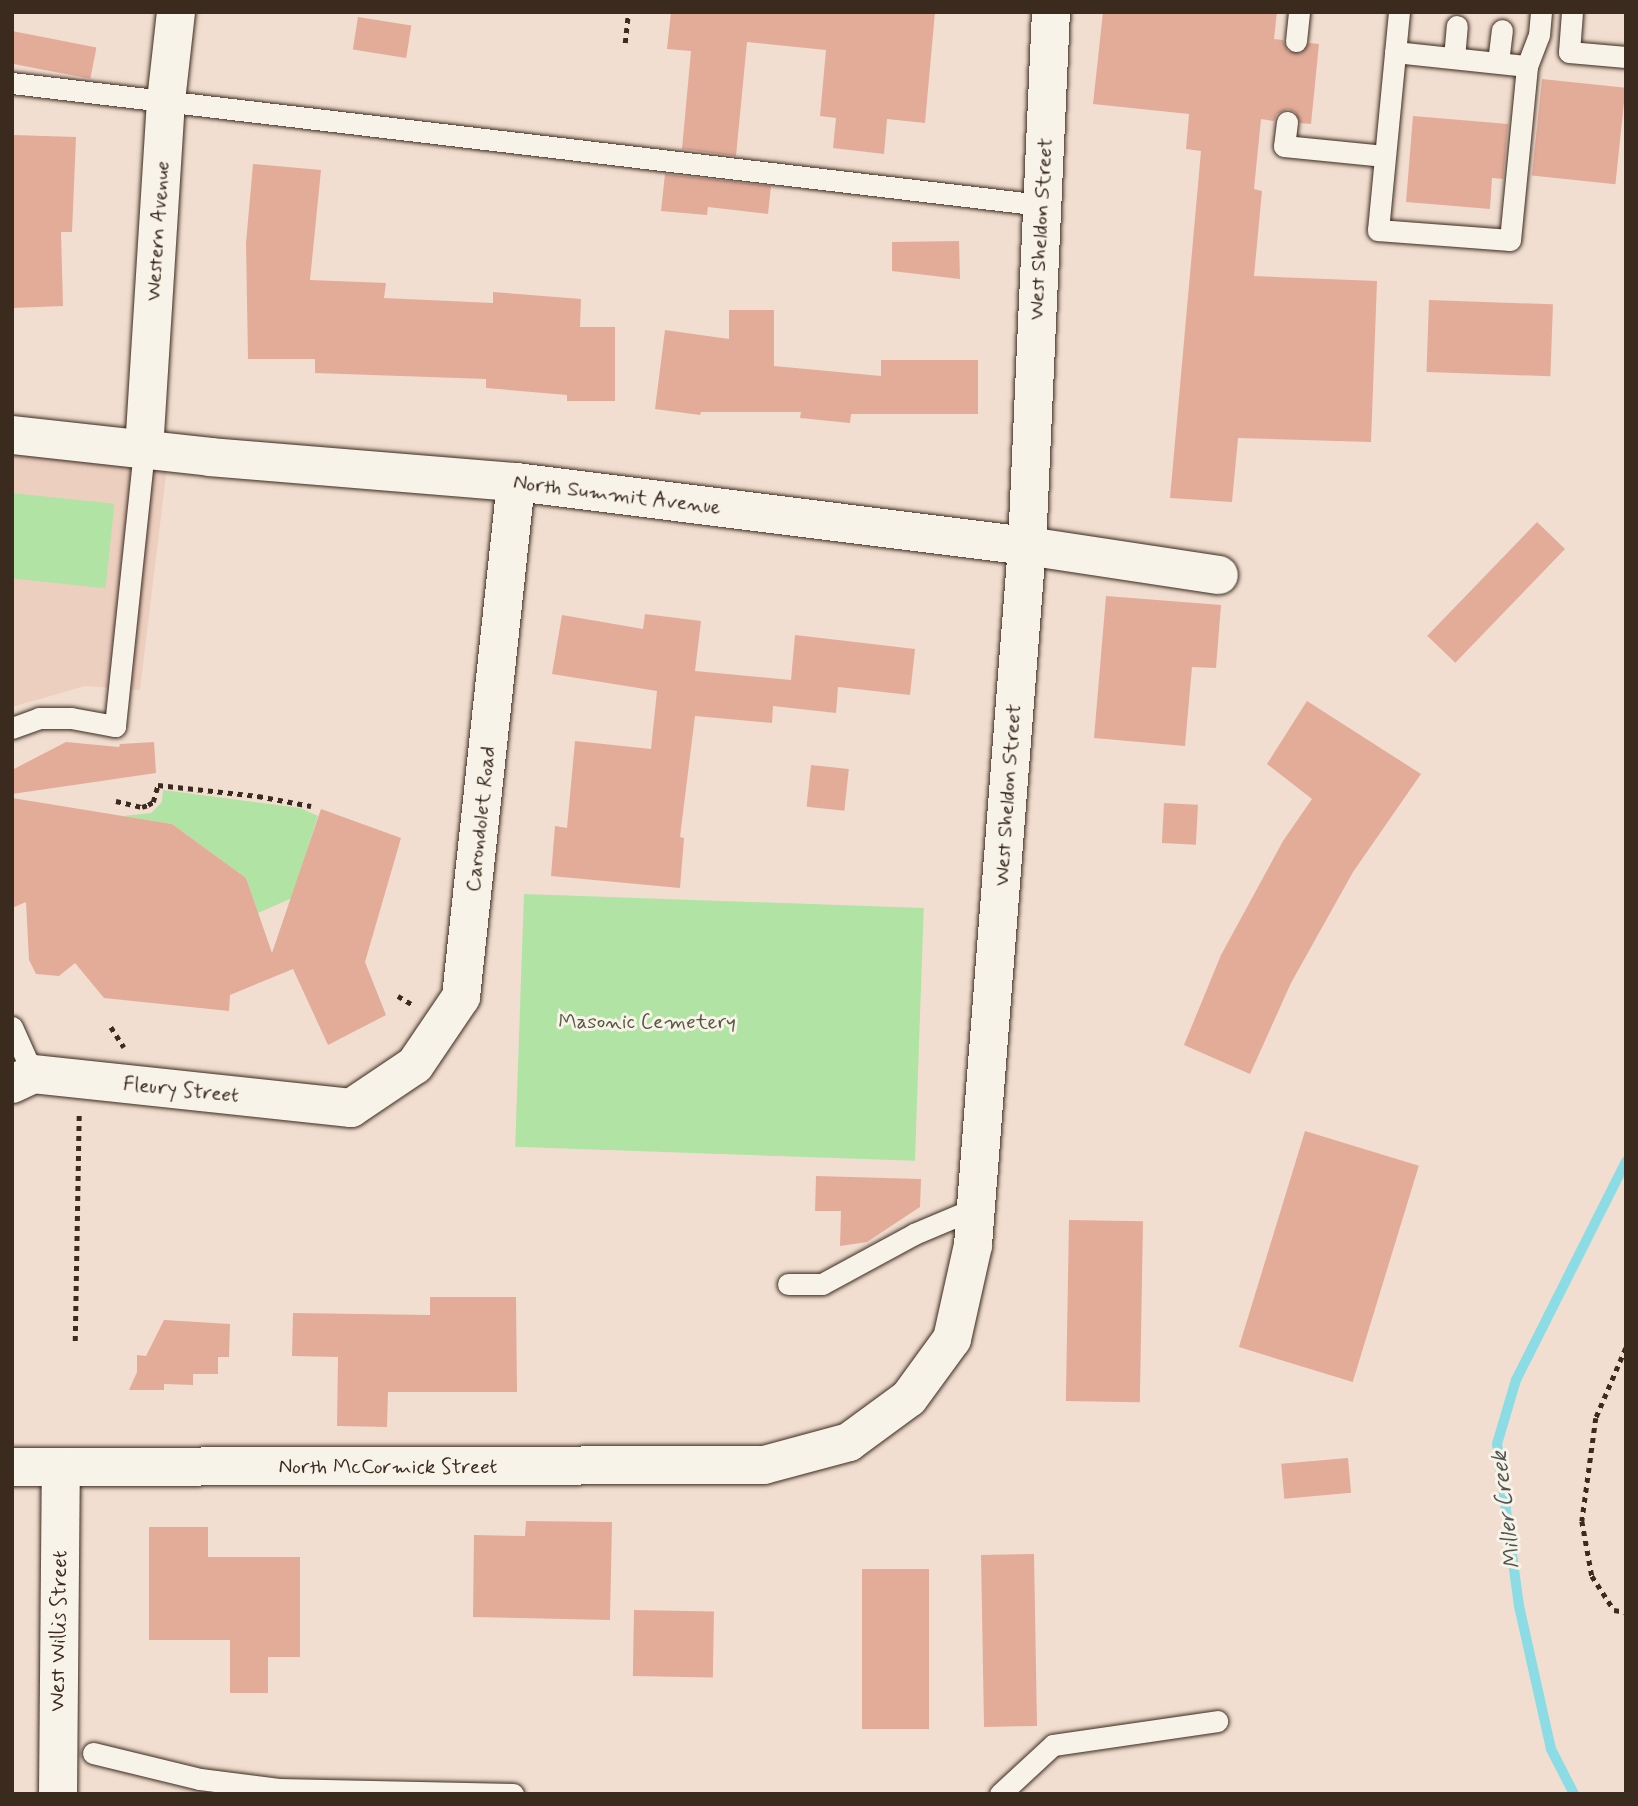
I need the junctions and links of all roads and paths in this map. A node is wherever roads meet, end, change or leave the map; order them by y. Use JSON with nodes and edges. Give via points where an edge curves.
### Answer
{"nodes":[{"id":1,"x":176,"y":12,"type":"edge"},
{"id":2,"x":628,"y":12,"type":"edge"},
{"id":3,"x":1051,"y":12,"type":"edge"},
{"id":4,"x":1299,"y":12,"type":"edge"},
{"id":5,"x":1399,"y":12,"type":"edge"},
{"id":6,"x":1541,"y":12,"type":"edge"},
{"id":7,"x":1572,"y":12,"type":"edge"},
{"id":8,"x":1457,"y":26,"type":"dead end"},
{"id":9,"x":1502,"y":30,"type":"dead end"},
{"id":10,"x":1296,"y":41,"type":"dead end"},
{"id":11,"x":625,"y":43,"type":"dead end"},
{"id":12,"x":1395,"y":52,"type":"junction"},
{"id":13,"x":1626,"y":57,"type":"edge"},
{"id":14,"x":1454,"y":58,"type":"junction"},
{"id":15,"x":1499,"y":62,"type":"junction"},
{"id":16,"x":1527,"y":66,"type":"junction"},
{"id":17,"x":12,"y":83,"type":"edge"},
{"id":18,"x":166,"y":101,"type":"junction"},
{"id":19,"x":1287,"y":122,"type":"dead end"},
{"id":20,"x":1385,"y":156,"type":"junction"},
{"id":21,"x":1042,"y":205,"type":"junction"},
{"id":22,"x":12,"y":436,"type":"edge"},
{"id":23,"x":144,"y":450,"type":"junction"},
{"id":24,"x":516,"y":482,"type":"junction"},
{"id":25,"x":1027,"y":546,"type":"junction"},
{"id":26,"x":1219,"y":575,"type":"dead end"},
{"id":27,"x":12,"y":729,"type":"edge"},
{"id":28,"x":116,"y":801,"type":"dead end"},
{"id":29,"x":311,"y":806,"type":"dead end"},
{"id":30,"x":12,"y":1027,"type":"edge"},
{"id":31,"x":22,"y":1079,"type":"edge"},
{"id":32,"x":79,"y":1108,"type":"dead end"},
{"id":33,"x":351,"y":1108,"type":"joint"},
{"id":34,"x":976,"y":1208,"type":"junction"},
{"id":35,"x":788,"y":1284,"type":"dead end"},
{"id":36,"x":75,"y":1341,"type":"dead end"},
{"id":37,"x":1626,"y":1348,"type":"edge"},
{"id":38,"x":764,"y":1465,"type":"joint"},
{"id":39,"x":12,"y":1468,"type":"edge"},
{"id":40,"x":61,"y":1469,"type":"junction"},
{"id":41,"x":1626,"y":1612,"type":"edge"},
{"id":42,"x":1217,"y":1721,"type":"dead end"},
{"id":43,"x":93,"y":1753,"type":"dead end"},
{"id":44,"x":58,"y":1787,"type":"edge"},
{"id":45,"x":513,"y":1794,"type":"edge"},
{"id":46,"x":1000,"y":1794,"type":"edge"}],
"edges":[{"from":1,"to":18,"type":"street","name":"Western Avenue"},
{"from":2,"to":11,"type":"path"},
{"from":3,"to":21,"type":"street","name":"West Sheldon Street"},
{"from":4,"to":10,"type":"lane"},
{"from":5,"to":12,"type":"lane"},
{"from":6,"to":16,"type":"lane","via":[[1539,36]]},
{"from":7,"to":13,"type":"lane","via":[[1569,52]]},
{"from":8,"to":14,"type":"lane"},
{"from":9,"to":15,"type":"lane"},
{"from":12,"to":14,"type":"lane"},
{"from":12,"to":20,"type":"lane"},
{"from":14,"to":15,"type":"lane"},
{"from":15,"to":16,"type":"lane"},
{"from":16,"to":20,"type":"lane","via":[[1510,240],[1378,230]]},
{"from":17,"to":18,"type":"lane"},
{"from":18,"to":21,"type":"lane"},
{"from":18,"to":23,"type":"street","name":"Western Avenue"},
{"from":19,"to":20,"type":"lane","via":[[1284,145]]},
{"from":21,"to":25,"type":"street","name":"West Sheldon Street"},
{"from":22,"to":23,"type":"street","name":"North Summit Avenue"},
{"from":23,"to":24,"type":"street","name":"North Summit Avenue"},
{"from":23,"to":27,"type":"lane","via":[[115,726],[39,718]]},
{"from":24,"to":25,"type":"street","name":"North Summit Avenue"},
{"from":24,"to":33,"type":"street","name":"Carondolet Road","via":[[461,997],[415,1065]]},
{"from":25,"to":26,"type":"street","name":"North Summit Avenue"},
{"from":25,"to":34,"type":"street","name":"West Sheldon Street"},
{"from":28,"to":29,"type":"path","via":[[148,806],[158,785]]},
{"from":30,"to":31,"type":"lane"},
{"from":31,"to":33,"type":"street","name":"Fleury Street"},
{"from":32,"to":36,"type":"path"},
{"from":34,"to":35,"type":"lane","via":[[914,1234],[822,1284]]},
{"from":34,"to":38,"type":"street","name":"West Sheldon Street","via":[[973,1245],[952,1339],[909,1398],[849,1442]]},
{"from":37,"to":41,"type":"path","via":[[1596,1418],[1582,1521],[1592,1576],[1614,1610]]},
{"from":38,"to":40,"type":"street","name":"North McCormick Street"},
{"from":39,"to":40,"type":"street","name":"North McCormick Street"},
{"from":40,"to":44,"type":"street","name":"West Willis Street"},
{"from":42,"to":46,"type":"lane","via":[[1053,1745]]},
{"from":43,"to":45,"type":"lane","via":[[200,1779],[278,1789]]}]}
